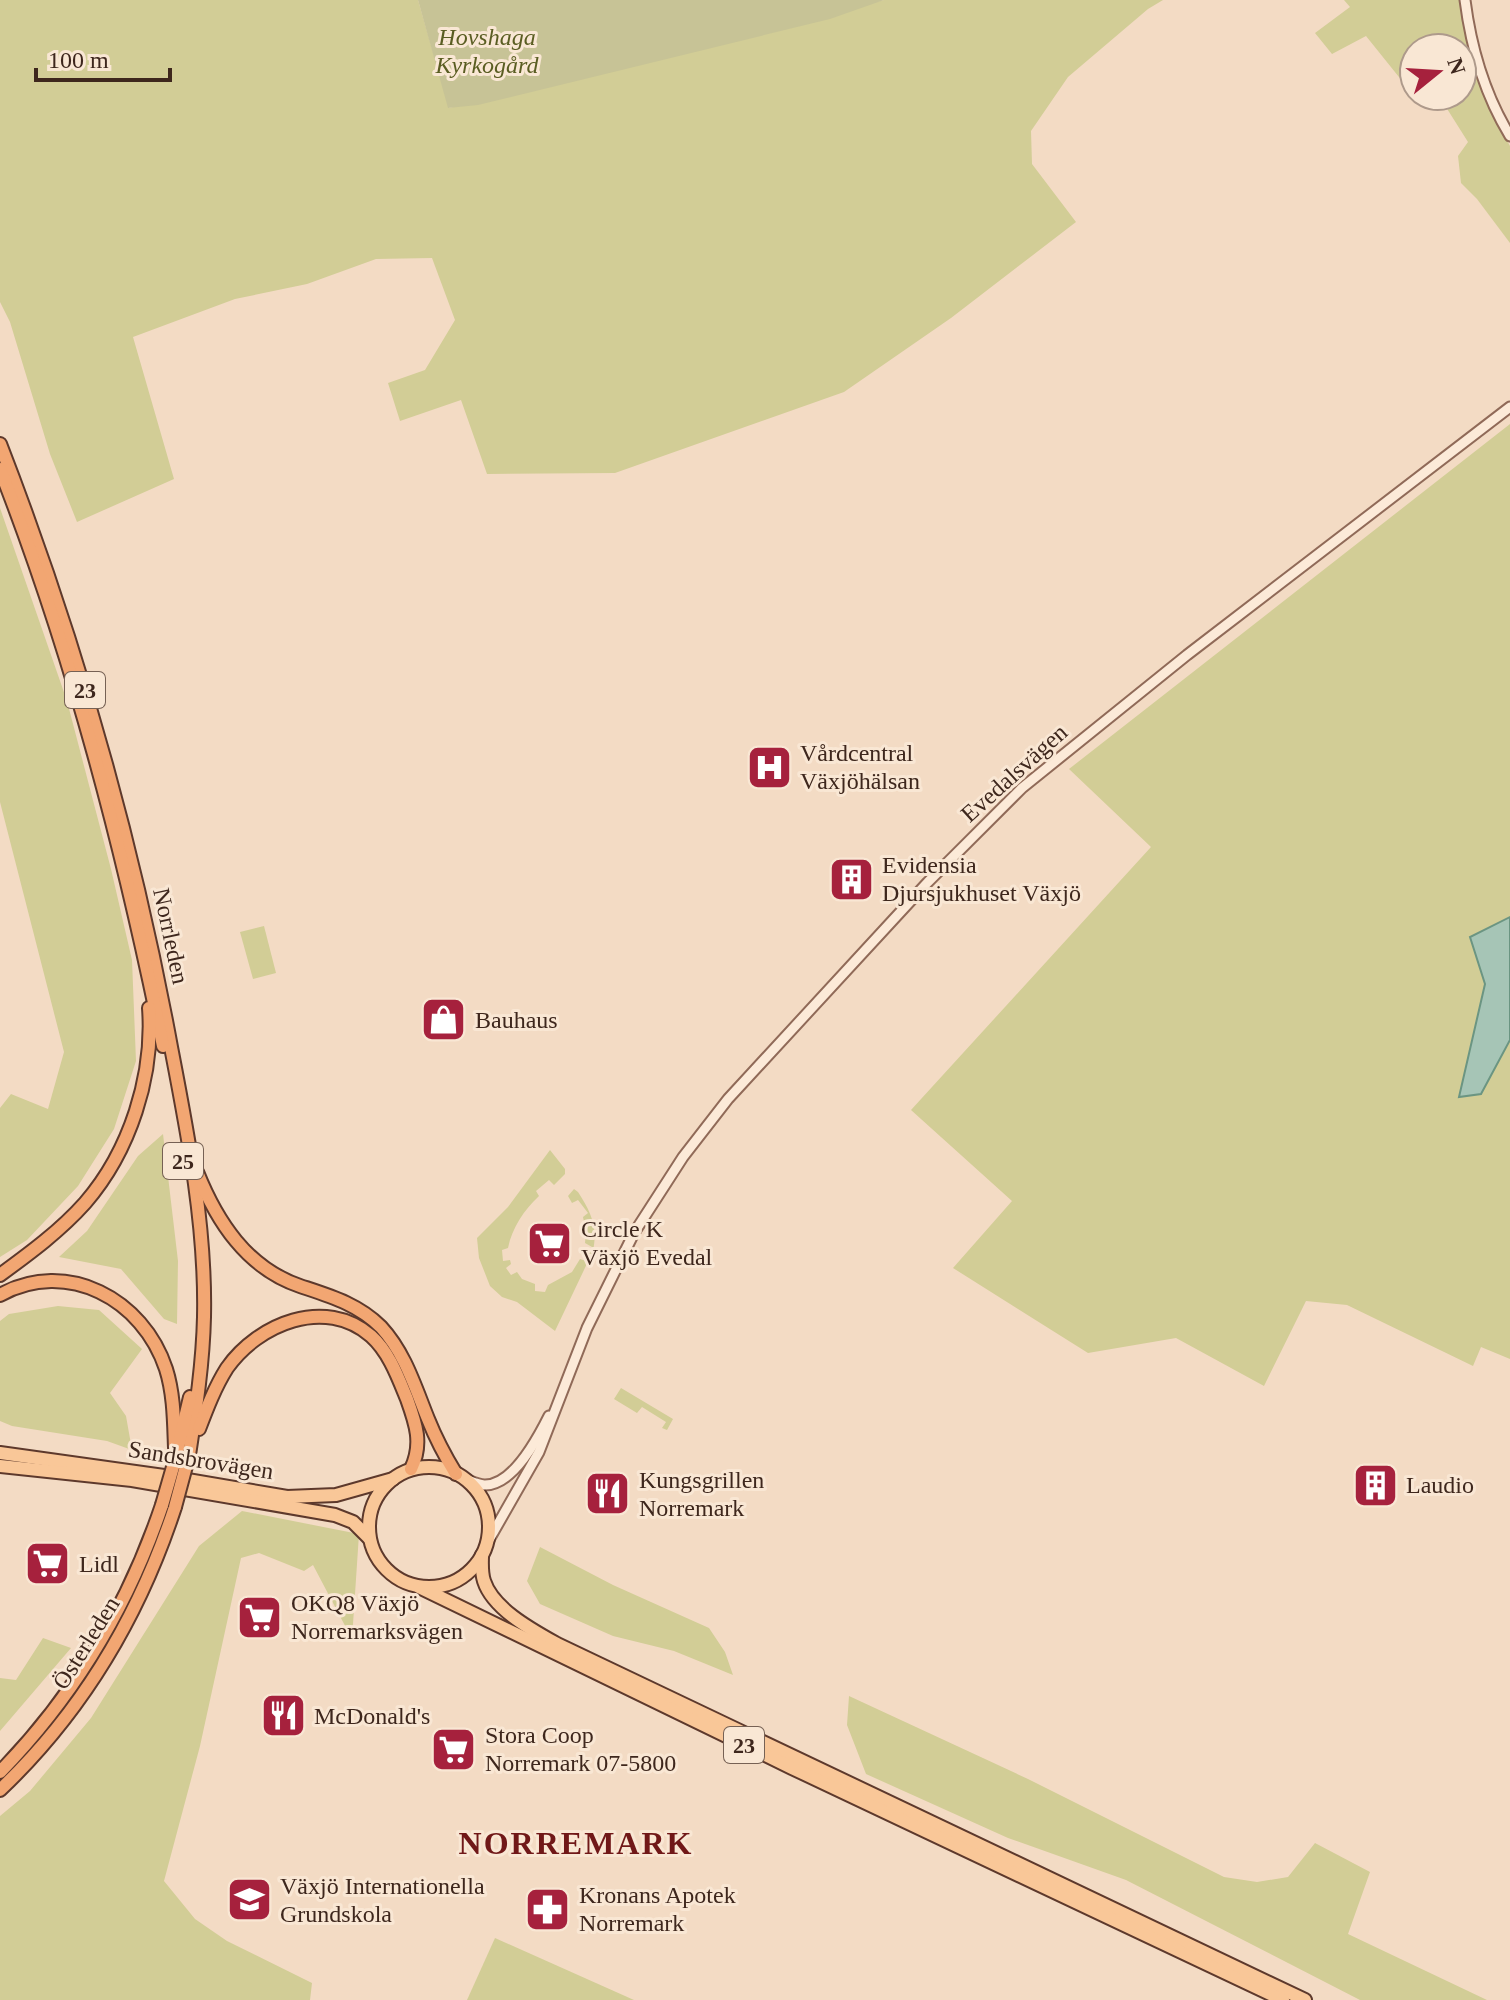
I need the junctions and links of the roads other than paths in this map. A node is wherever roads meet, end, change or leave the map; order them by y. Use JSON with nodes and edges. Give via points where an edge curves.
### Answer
{"nodes":[{"id":1,"x":1465,"y":0,"type":"edge"},
{"id":2,"x":1510,"y":136,"type":"edge"},
{"id":3,"x":1510,"y":407,"type":"edge"},
{"id":4,"x":0,"y":444,"type":"edge"},
{"id":5,"x":0,"y":469,"type":"edge"},
{"id":6,"x":147,"y":972,"type":"junction"},
{"id":7,"x":189,"y":1147,"type":"junction"},
{"id":8,"x":0,"y":1275,"type":"edge"},
{"id":9,"x":0,"y":1295,"type":"edge"},
{"id":10,"x":566,"y":1381,"type":"junction"},
{"id":11,"x":0,"y":1453,"type":"edge"},
{"id":12,"x":189,"y":1455,"type":"junction"},
{"id":13,"x":175,"y":1460,"type":"junction"},
{"id":14,"x":0,"y":1466,"type":"edge"},
{"id":15,"x":411,"y":1469,"type":"junction"},
{"id":16,"x":461,"y":1476,"type":"junction"},
{"id":17,"x":393,"y":1479,"type":"junction"},
{"id":18,"x":169,"y":1506,"type":"junction"},
{"id":19,"x":369,"y":1538,"type":"junction"},
{"id":20,"x":484,"y":1550,"type":"junction"},
{"id":21,"x":419,"y":1587,"type":"junction"},
{"id":22,"x":0,"y":1772,"type":"edge"},
{"id":23,"x":0,"y":1790,"type":"edge"},
{"id":24,"x":1283,"y":2000,"type":"edge"},
{"id":25,"x":1305,"y":2000,"type":"edge"}],
"edges":[{"from":1,"to":2,"type":"street","via":[[1482,78]]},
{"from":3,"to":10,"type":"street","name":"Evedalsvägen","via":[[1124,704],[1022,788],[928,882],[728,1099],[683,1157],[634,1233]]},
{"from":4,"to":7,"type":"highway","name":"Norrleden","number":"23","via":[[106,761],[151,942]]},
{"from":5,"to":6,"type":"highway","name":"Norrleden","number":"23","via":[[98,763]]},
{"from":6,"to":8,"type":"highway","number":"23","via":[[148,1050],[137,1109],[125,1139],[85,1203]]},
{"from":6,"to":13,"type":"highway","name":"Norrleden","number":"25","via":[[174,1103],[195,1262],[192,1383]]},
{"from":7,"to":12,"type":"highway","name":"Norrleden","number":"25","via":[[205,1315]]},
{"from":7,"to":16,"type":"highway","number":"23","via":[[218,1215],[240,1247],[283,1279],[349,1304],[389,1337],[438,1443]]},
{"from":9,"to":13,"type":"highway","via":[[39,1281],[69,1281],[105,1293],[131,1312],[166,1368]]},
{"from":10,"to":16,"type":"street","name":"Evedalsvägen","via":[[540,1433],[510,1473],[492,1484]]},
{"from":10,"to":20,"type":"street","name":"Evedalsvägen","via":[[539,1452]]},
{"from":11,"to":17,"type":"main road","name":"Sandsbrovägen","via":[[287,1497],[336,1495]]},
{"from":12,"to":15,"type":"highway","via":[[228,1367],[273,1329],[317,1316],[356,1326],[390,1360],[417,1431]]},
{"from":12,"to":18,"type":"highway","name":"Österleden","number":"25","bridge":true},
{"from":13,"to":18,"type":"highway","name":"Österleden","number":"25","bridge":true},
{"from":14,"to":19,"type":"main road","name":"Sandsbrovägen","number":"23","via":[[132,1480],[335,1515],[353,1522]]},
{"from":15,"to":16,"type":"main road","via":[[434,1467]]},
{"from":15,"to":17,"type":"main road"},
{"from":16,"to":20,"type":"main road","number":"23","via":[[484,1504],[489,1524]]},
{"from":17,"to":19,"type":"main road","via":[[370,1511]]},
{"from":18,"to":22,"type":"highway","name":"Österleden","number":"25","via":[[101,1641],[61,1702]]},
{"from":18,"to":23,"type":"highway","name":"Österleden","number":"25","via":[[140,1596],[104,1661],[54,1731]]},
{"from":19,"to":21,"type":"main road","number":"23","via":[[383,1566]]},
{"from":20,"to":21,"type":"main road","via":[[469,1572],[451,1583]]},
{"from":20,"to":25,"type":"main road","number":"23","via":[[483,1577],[493,1595],[557,1644]]},
{"from":21,"to":24,"type":"main road","number":"23"}]}
